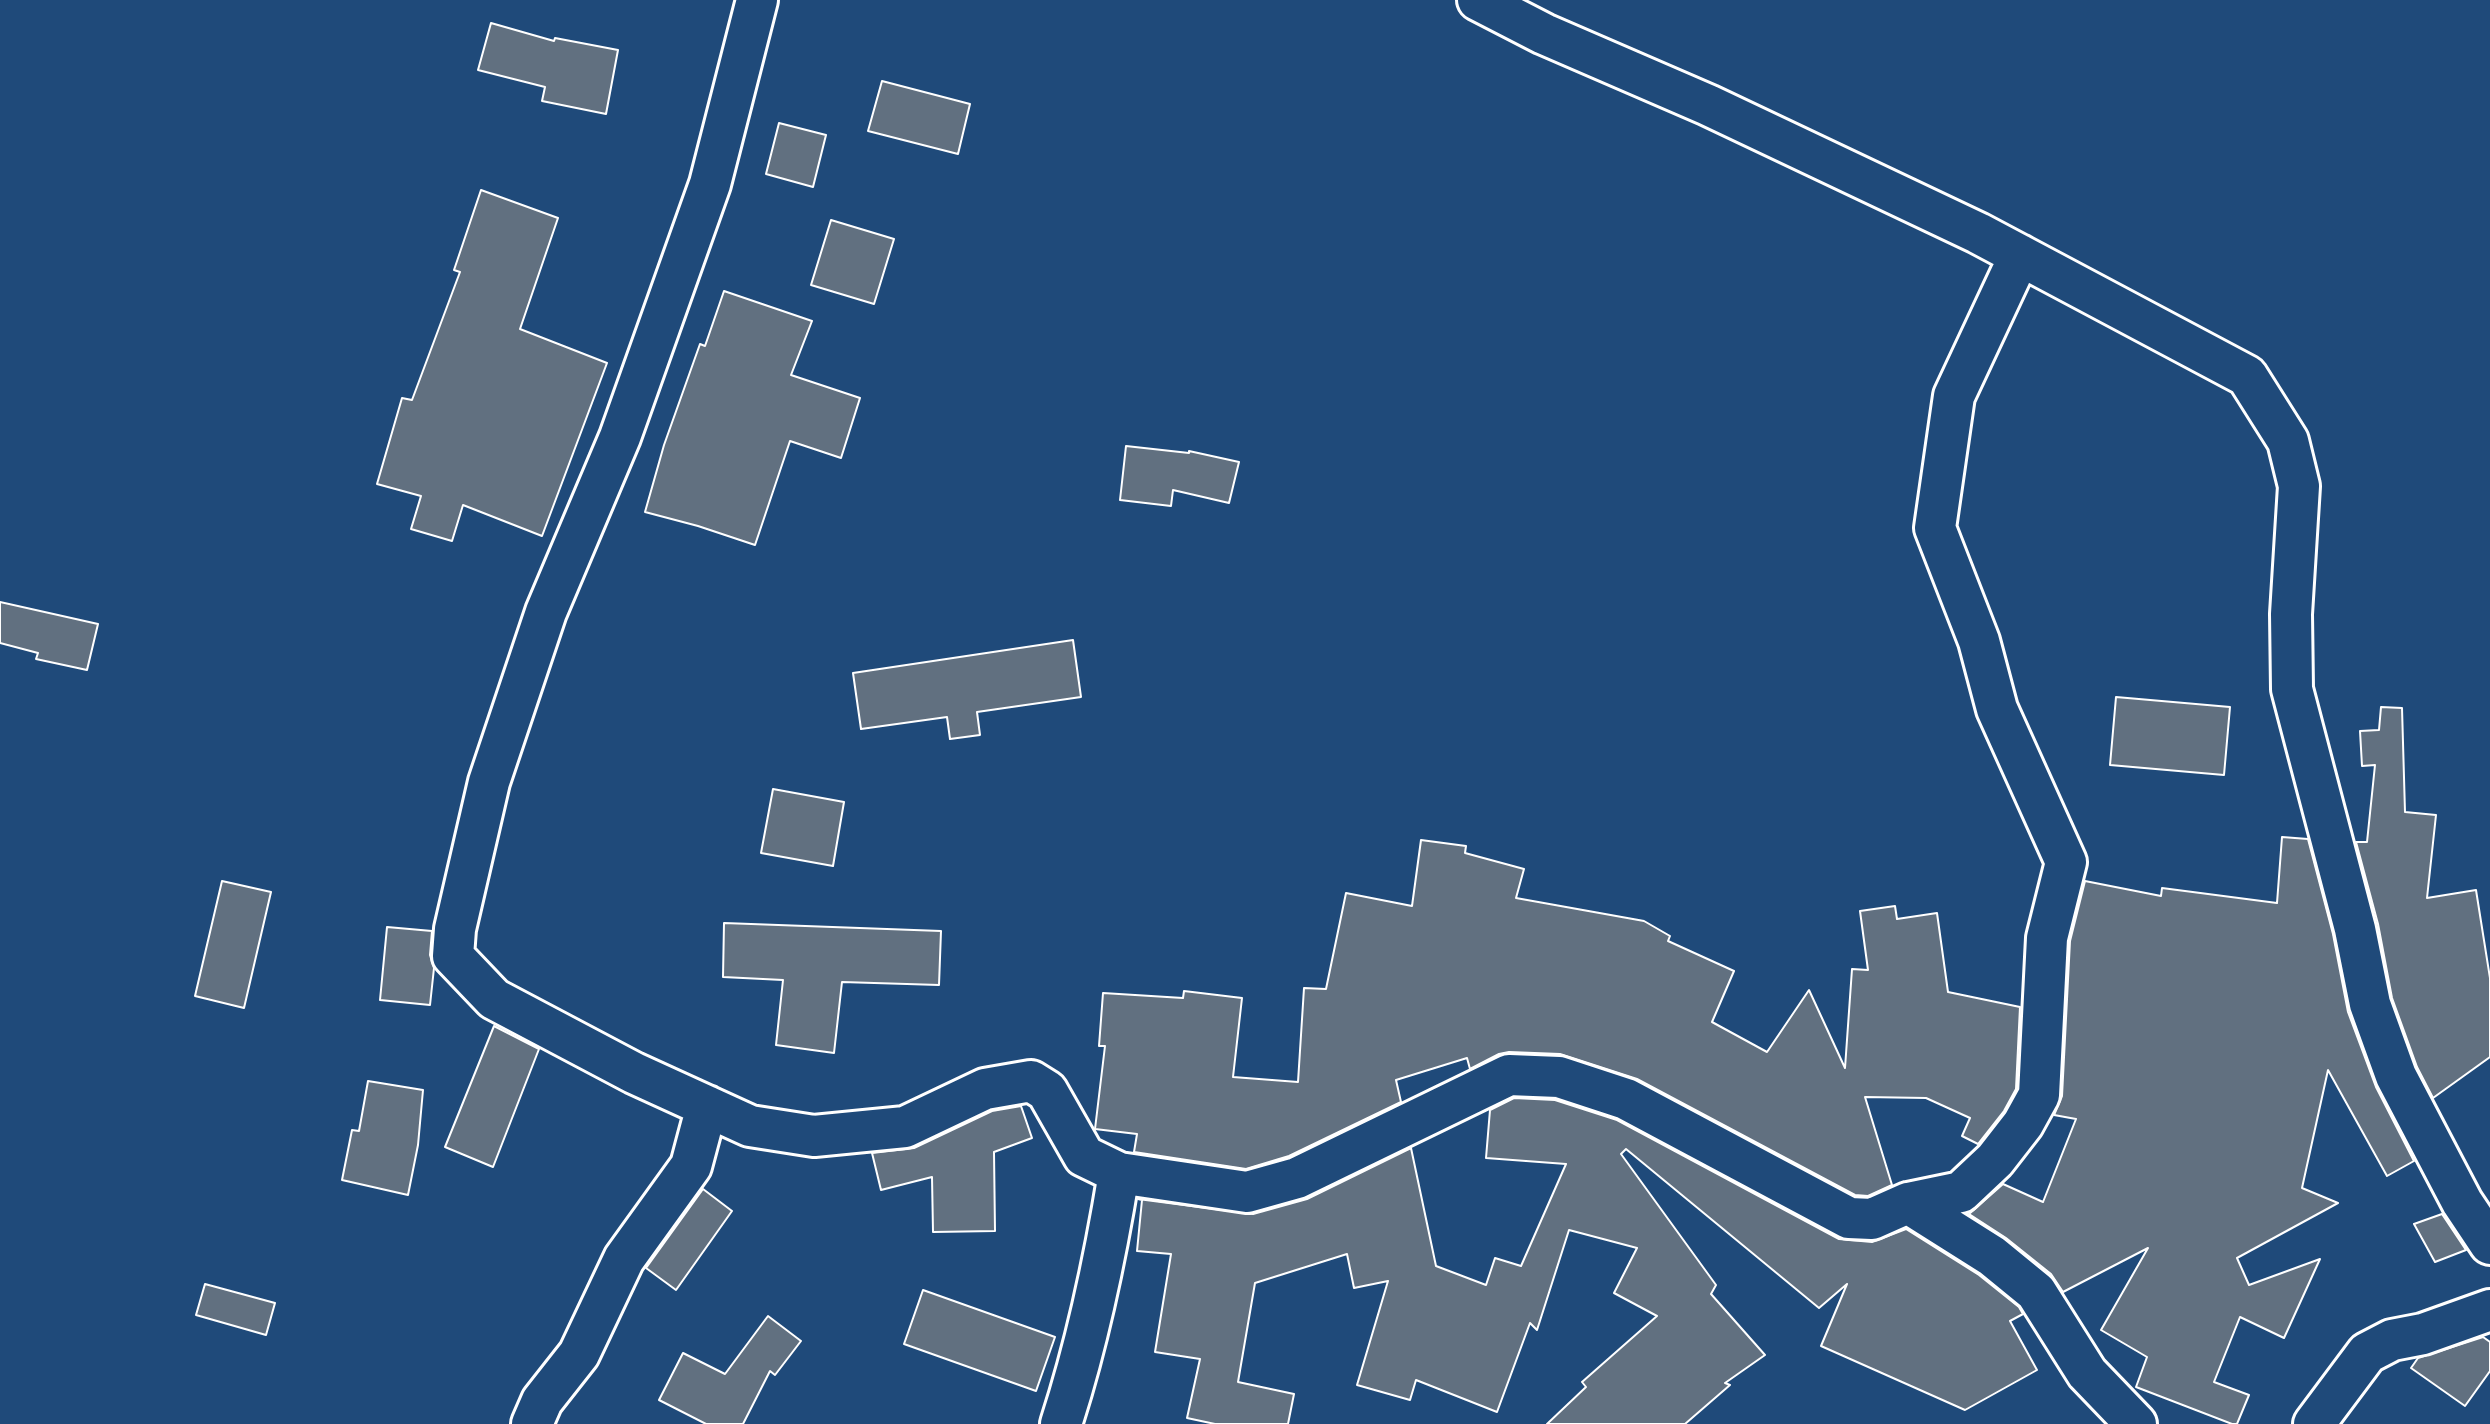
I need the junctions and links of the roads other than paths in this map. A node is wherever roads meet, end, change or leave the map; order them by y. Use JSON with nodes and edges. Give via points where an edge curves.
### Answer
{"nodes":[{"id":1,"x":757,"y":0,"type":"edge"},
{"id":2,"x":1478,"y":0,"type":"edge"},
{"id":3,"x":2020,"y":255,"type":"junction"},
{"id":4,"x":707,"y":1106,"type":"junction"},
{"id":5,"x":1119,"y":1173,"type":"junction"},
{"id":6,"x":2476,"y":1198,"type":"edge"},
{"id":7,"x":1908,"y":1203,"type":"junction"},
{"id":8,"x":2490,"y":1244,"type":"edge"},
{"id":9,"x":2490,"y":1310,"type":"edge"},
{"id":10,"x":532,"y":1424,"type":"edge"},
{"id":11,"x":1061,"y":1424,"type":"edge"},
{"id":12,"x":2136,"y":1424,"type":"edge"},
{"id":13,"x":2314,"y":1424,"type":"edge"}],
"edges":[{"from":1,"to":4,"type":"street","via":[[710,184],[620,437],[546,612],[489,782],[453,956],[494,999]]},
{"from":2,"to":3,"type":"street"},
{"from":3,"to":6,"type":"street","via":[[2247,376],[2288,441],[2299,486],[2292,689],[2370,1004],[2396,1076]]},
{"from":3,"to":7,"type":"street","via":[[1954,396],[1935,528],[1979,641],[1997,709],[2066,862],[2047,938],[2039,1095],[1995,1160],[1961,1192]]},
{"from":4,"to":5,"type":"street","via":[[750,1126],[814,1136],[905,1127],[985,1089],[1031,1081],[1047,1091],[1084,1156]]},
{"from":4,"to":10,"type":"street","via":[[691,1166],[624,1259],[579,1354],[542,1401]]},
{"from":5,"to":7,"type":"street","via":[[1247,1192],[1297,1178],[1509,1075],[1559,1077],[1626,1099],[1849,1218],[1872,1219]]},
{"from":5,"to":11,"type":"street","via":[[1105,1263]]},
{"from":6,"to":8,"type":"street"},
{"from":7,"to":12,"type":"street","via":[[1992,1256],[2036,1292],[2087,1373]]},
{"from":9,"to":13,"type":"street","via":[[2392,1340],[2367,1353]]}]}
